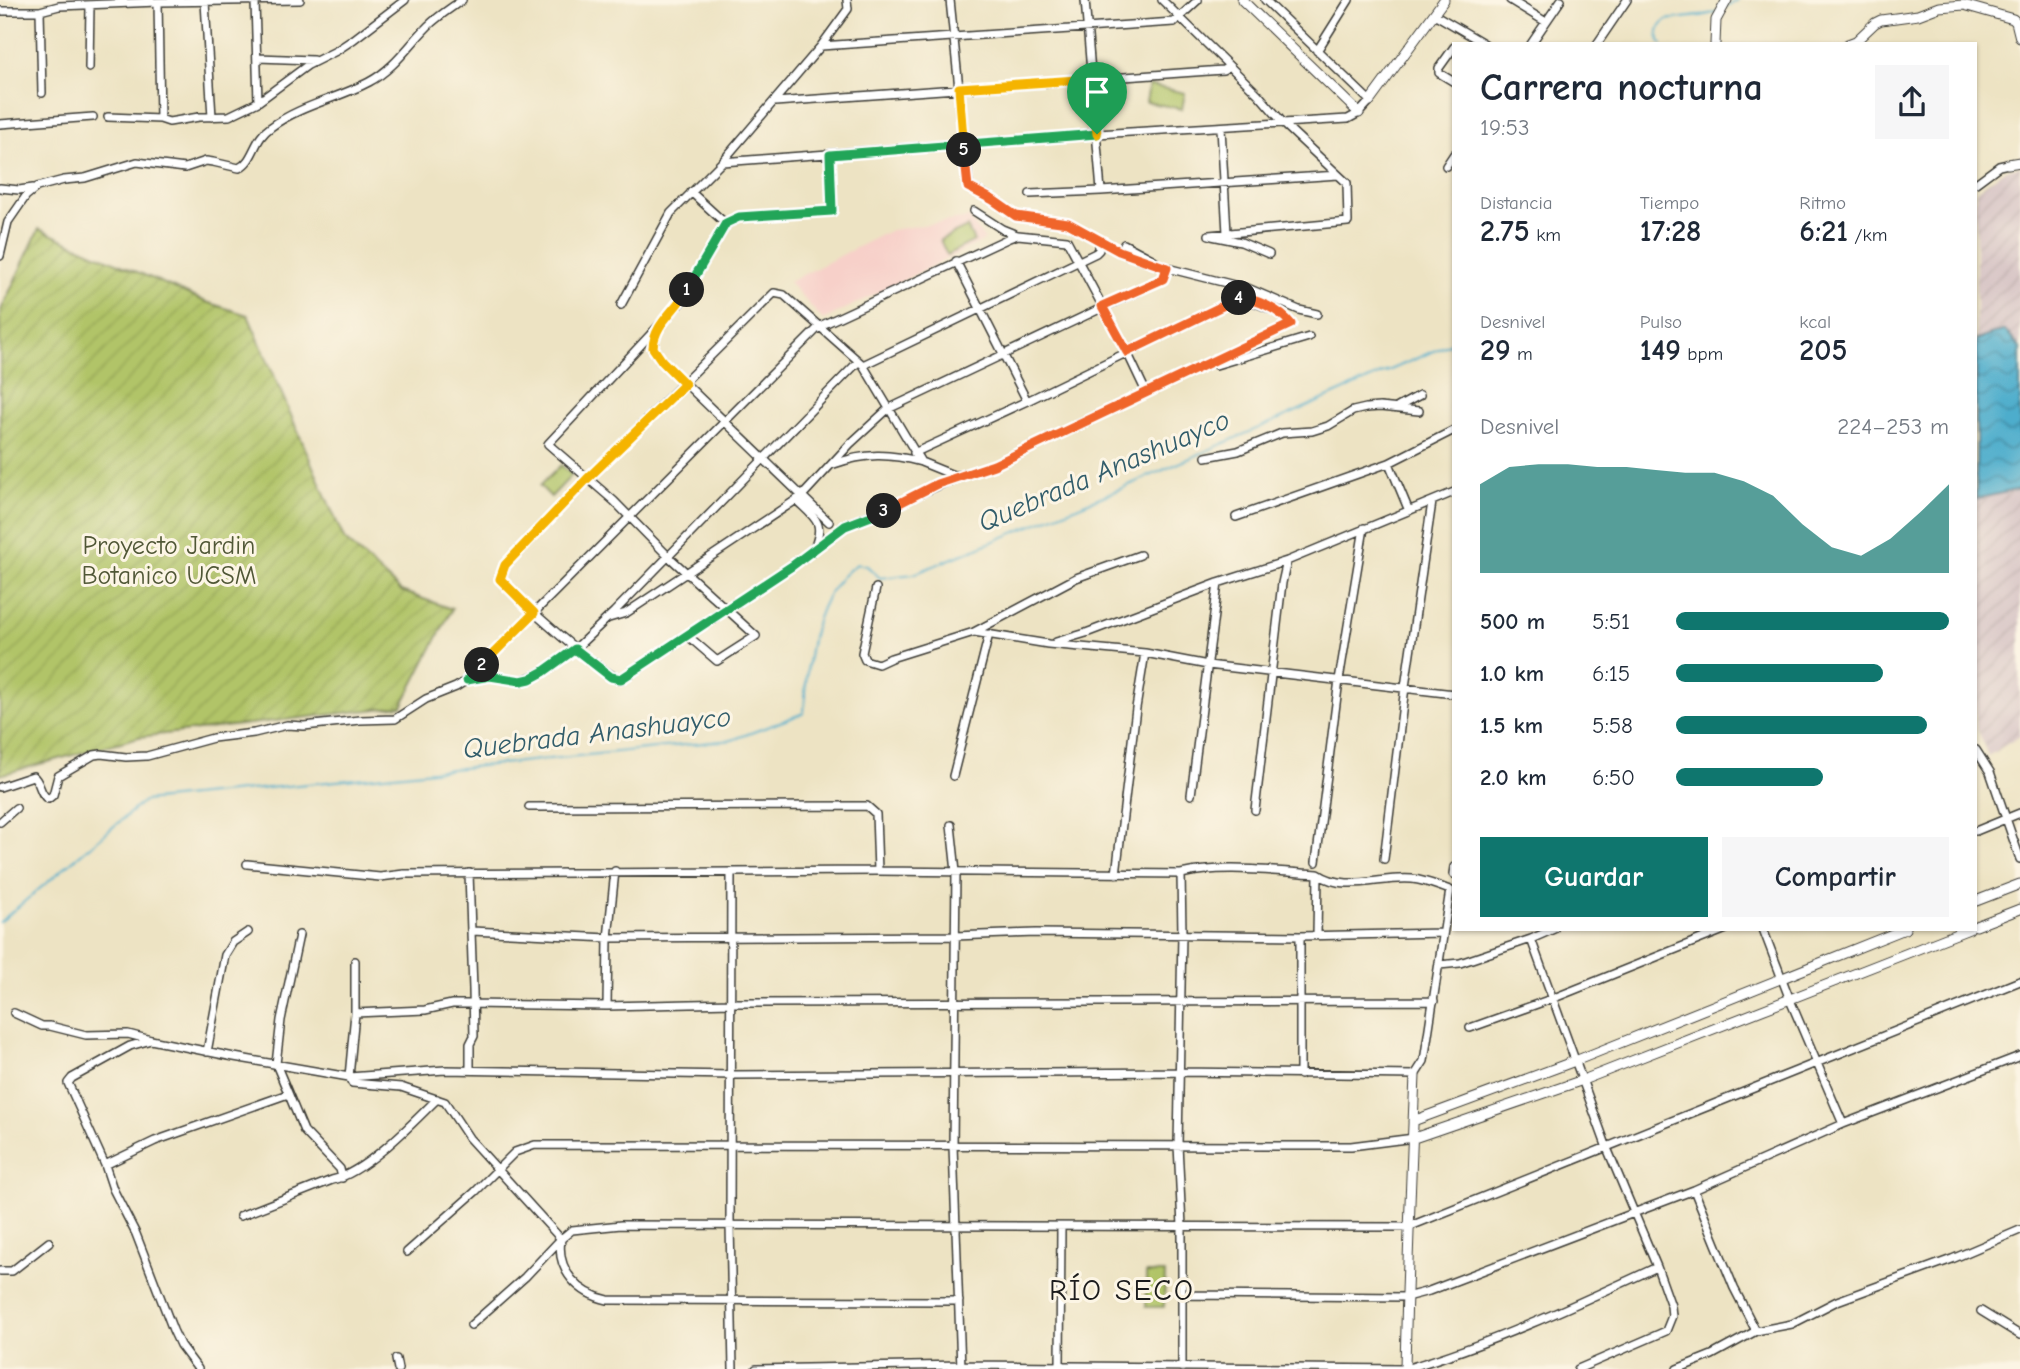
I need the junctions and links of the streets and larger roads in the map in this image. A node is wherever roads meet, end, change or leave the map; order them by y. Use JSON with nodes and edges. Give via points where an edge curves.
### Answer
{"nodes":[{"id":1,"x":300,"y":0,"type":"edge"},
{"id":2,"x":405,"y":0,"type":"edge"},
{"id":3,"x":462,"y":0,"type":"edge"},
{"id":4,"x":847,"y":0,"type":"edge"},
{"id":5,"x":950,"y":0,"type":"edge"},
{"id":6,"x":1085,"y":0,"type":"edge"},
{"id":7,"x":1162,"y":0,"type":"edge"},
{"id":8,"x":1198,"y":0,"type":"edge"},
{"id":9,"x":1242,"y":0,"type":"edge"},
{"id":10,"x":1265,"y":0,"type":"edge"},
{"id":11,"x":1349,"y":0,"type":"edge"},
{"id":12,"x":1444,"y":0,"type":"edge"},
{"id":13,"x":1510,"y":0,"type":"edge"},
{"id":14,"x":1561,"y":0,"type":"edge"},
{"id":15,"x":1627,"y":0,"type":"edge"},
{"id":16,"x":1727,"y":0,"type":"edge"},
{"id":17,"x":158,"y":2,"type":"junction"},
{"id":18,"x":205,"y":2,"type":"junction"},
{"id":19,"x":255,"y":2,"type":"junction"},
{"id":20,"x":90,"y":5,"type":"junction"},
{"id":21,"x":0,"y":11,"type":"edge"},
{"id":22,"x":40,"y":11,"type":"junction"},
{"id":23,"x":1434,"y":14,"type":"junction"},
{"id":24,"x":1178,"y":18,"type":"junction"},
{"id":25,"x":1546,"y":22,"type":"junction"},
{"id":26,"x":1087,"y":27,"type":"junction"},
{"id":27,"x":1464,"y":33,"type":"junction"},
{"id":28,"x":954,"y":38,"type":"junction"},
{"id":29,"x":2020,"y":38,"type":"edge"},
{"id":30,"x":1457,"y":42,"type":"edge"},
{"id":31,"x":1481,"y":42,"type":"edge"},
{"id":32,"x":1532,"y":42,"type":"edge"},
{"id":33,"x":1598,"y":42,"type":"edge"},
{"id":34,"x":1715,"y":42,"type":"edge"},
{"id":35,"x":1853,"y":42,"type":"edge"},
{"id":36,"x":821,"y":46,"type":"junction"},
{"id":37,"x":1452,"y":49,"type":"edge"},
{"id":38,"x":1317,"y":51,"type":"junction"},
{"id":39,"x":258,"y":58,"type":"junction"},
{"id":40,"x":316,"y":60,"type":"junction"},
{"id":41,"x":1228,"y":67,"type":"junction"},
{"id":42,"x":89,"y":68,"type":"dead end"},
{"id":43,"x":1091,"y":79,"type":"junction"},
{"id":44,"x":1452,"y":81,"type":"edge"},
{"id":45,"x":959,"y":88,"type":"junction"},
{"id":46,"x":42,"y":93,"type":"dead end"},
{"id":47,"x":1370,"y":101,"type":"junction"},
{"id":48,"x":258,"y":102,"type":"junction"},
{"id":49,"x":775,"y":102,"type":"junction"},
{"id":50,"x":1359,"y":113,"type":"junction"},
{"id":51,"x":93,"y":117,"type":"dead end"},
{"id":52,"x":108,"y":117,"type":"dead end"},
{"id":53,"x":212,"y":117,"type":"junction"},
{"id":54,"x":160,"y":119,"type":"junction"},
{"id":55,"x":0,"y":124,"type":"edge"},
{"id":56,"x":1285,"y":125,"type":"junction"},
{"id":57,"x":1221,"y":128,"type":"junction"},
{"id":58,"x":1097,"y":134,"type":"junction"},
{"id":59,"x":964,"y":143,"type":"junction"},
{"id":60,"x":830,"y":155,"type":"junction"},
{"id":61,"x":1452,"y":157,"type":"edge"},
{"id":62,"x":722,"y":162,"type":"junction"},
{"id":63,"x":2020,"y":162,"type":"edge"},
{"id":64,"x":2008,"y":164,"type":"joint"},
{"id":65,"x":1446,"y":166,"type":"dead end"},
{"id":66,"x":1338,"y":175,"type":"junction"},
{"id":67,"x":1977,"y":182,"type":"edge"},
{"id":68,"x":1224,"y":183,"type":"junction"},
{"id":69,"x":37,"y":187,"type":"junction"},
{"id":70,"x":0,"y":188,"type":"edge"},
{"id":71,"x":1101,"y":191,"type":"junction"},
{"id":72,"x":691,"y":192,"type":"junction"},
{"id":73,"x":1030,"y":194,"type":"dead end"},
{"id":74,"x":974,"y":211,"type":"dead end"},
{"id":75,"x":726,"y":223,"type":"junction"},
{"id":76,"x":1227,"y":233,"type":"junction"},
{"id":77,"x":1018,"y":235,"type":"junction"},
{"id":78,"x":1099,"y":241,"type":"junction"},
{"id":79,"x":1124,"y":244,"type":"dead end"},
{"id":80,"x":1269,"y":254,"type":"dead end"},
{"id":81,"x":0,"y":256,"type":"edge"},
{"id":82,"x":957,"y":261,"type":"junction"},
{"id":83,"x":1078,"y":261,"type":"junction"},
{"id":84,"x":1164,"y":267,"type":"junction"},
{"id":85,"x":621,"y":305,"type":"dead end"},
{"id":86,"x":1102,"y":306,"type":"junction"},
{"id":87,"x":979,"y":308,"type":"junction"},
{"id":88,"x":1317,"y":314,"type":"dead end"},
{"id":89,"x":660,"y":323,"type":"junction"},
{"id":90,"x":820,"y":326,"type":"junction"},
{"id":91,"x":1309,"y":337,"type":"dead end"},
{"id":92,"x":1127,"y":352,"type":"junction"},
{"id":93,"x":1002,"y":355,"type":"junction"},
{"id":94,"x":860,"y":363,"type":"junction"},
{"id":95,"x":1195,"y":371,"type":"junction"},
{"id":96,"x":685,"y":384,"type":"junction"},
{"id":97,"x":1146,"y":392,"type":"junction"},
{"id":98,"x":1420,"y":395,"type":"dead end"},
{"id":99,"x":1027,"y":401,"type":"junction"},
{"id":100,"x":1394,"y":408,"type":"junction"},
{"id":101,"x":888,"y":409,"type":"junction"},
{"id":102,"x":1419,"y":411,"type":"dead end"},
{"id":103,"x":725,"y":423,"type":"junction"},
{"id":104,"x":1452,"y":431,"type":"edge"},
{"id":105,"x":914,"y":453,"type":"junction"},
{"id":106,"x":1206,"y":457,"type":"dead end"},
{"id":107,"x":762,"y":459,"type":"junction"},
{"id":108,"x":921,"y":462,"type":"junction"},
{"id":109,"x":1389,"y":463,"type":"junction"},
{"id":110,"x":833,"y":464,"type":"junction"},
{"id":111,"x":963,"y":475,"type":"junction"},
{"id":112,"x":587,"y":479,"type":"junction"},
{"id":113,"x":1452,"y":493,"type":"edge"},
{"id":114,"x":799,"y":498,"type":"junction"},
{"id":115,"x":1432,"y":502,"type":"junction"},
{"id":116,"x":1409,"y":511,"type":"junction"},
{"id":117,"x":1236,"y":517,"type":"dead end"},
{"id":118,"x":630,"y":518,"type":"junction"},
{"id":119,"x":829,"y":522,"type":"dead end"},
{"id":120,"x":1364,"y":528,"type":"junction"},
{"id":121,"x":813,"y":550,"type":"junction"},
{"id":122,"x":1140,"y":555,"type":"dead end"},
{"id":123,"x":668,"y":556,"type":"junction"},
{"id":124,"x":1287,"y":561,"type":"junction"},
{"id":125,"x":687,"y":574,"type":"junction"},
{"id":126,"x":1218,"y":583,"type":"junction"},
{"id":127,"x":876,"y":588,"type":"dead end"},
{"id":128,"x":727,"y":610,"type":"junction"},
{"id":129,"x":534,"y":613,"type":"junction"},
{"id":130,"x":608,"y":618,"type":"junction"},
{"id":131,"x":974,"y":632,"type":"junction"},
{"id":132,"x":989,"y":634,"type":"junction"},
{"id":133,"x":688,"y":636,"type":"junction"},
{"id":134,"x":1048,"y":644,"type":"junction"},
{"id":135,"x":575,"y":649,"type":"junction"},
{"id":136,"x":1145,"y":653,"type":"junction"},
{"id":137,"x":1208,"y":665,"type":"junction"},
{"id":138,"x":1272,"y":672,"type":"junction"},
{"id":139,"x":467,"y":680,"type":"junction"},
{"id":140,"x":1339,"y":680,"type":"junction"},
{"id":141,"x":1405,"y":687,"type":"junction"},
{"id":142,"x":1452,"y":694,"type":"edge"},
{"id":143,"x":1977,"y":752,"type":"edge"},
{"id":144,"x":953,"y":776,"type":"dead end"},
{"id":145,"x":0,"y":787,"type":"edge"},
{"id":146,"x":1191,"y":795,"type":"dead end"},
{"id":147,"x":529,"y":807,"type":"dead end"},
{"id":148,"x":16,"y":808,"type":"dead end"},
{"id":149,"x":1255,"y":810,"type":"dead end"},
{"id":150,"x":2020,"y":813,"type":"edge"},
{"id":151,"x":2005,"y":819,"type":"junction"},
{"id":152,"x":0,"y":822,"type":"edge"},
{"id":153,"x":951,"y":825,"type":"dead end"},
{"id":154,"x":1977,"y":831,"type":"edge"},
{"id":155,"x":1384,"y":859,"type":"dead end"},
{"id":156,"x":2020,"y":859,"type":"edge"},
{"id":157,"x":1316,"y":862,"type":"dead end"},
{"id":158,"x":247,"y":864,"type":"dead end"},
{"id":159,"x":878,"y":871,"type":"junction"},
{"id":160,"x":615,"y":872,"type":"junction"},
{"id":161,"x":732,"y":872,"type":"junction"},
{"id":162,"x":470,"y":873,"type":"junction"},
{"id":163,"x":956,"y":873,"type":"junction"},
{"id":164,"x":1116,"y":874,"type":"junction"},
{"id":165,"x":1181,"y":874,"type":"junction"},
{"id":166,"x":1318,"y":874,"type":"junction"},
{"id":167,"x":2020,"y":884,"type":"edge"},
{"id":168,"x":1977,"y":901,"type":"edge"},
{"id":169,"x":2020,"y":909,"type":"edge"},
{"id":170,"x":1977,"y":926,"type":"edge"},
{"id":171,"x":472,"y":931,"type":"junction"},
{"id":172,"x":1550,"y":931,"type":"edge"},
{"id":173,"x":1721,"y":931,"type":"edge"},
{"id":174,"x":1764,"y":931,"type":"edge"},
{"id":175,"x":1900,"y":931,"type":"edge"},
{"id":176,"x":1964,"y":931,"type":"edge"},
{"id":177,"x":248,"y":932,"type":"dead end"},
{"id":178,"x":1443,"y":933,"type":"junction"},
{"id":179,"x":1182,"y":934,"type":"junction"},
{"id":180,"x":299,"y":935,"type":"dead end"},
{"id":181,"x":1317,"y":935,"type":"junction"},
{"id":182,"x":732,"y":936,"type":"junction"},
{"id":183,"x":955,"y":936,"type":"junction"},
{"id":184,"x":1300,"y":936,"type":"junction"},
{"id":185,"x":608,"y":938,"type":"junction"},
{"id":186,"x":1531,"y":939,"type":"junction"},
{"id":187,"x":355,"y":961,"type":"dead end"},
{"id":188,"x":1438,"y":965,"type":"junction"},
{"id":189,"x":1782,"y":978,"type":"junction"},
{"id":190,"x":2020,"y":981,"type":"edge"},
{"id":191,"x":1554,"y":998,"type":"junction"},
{"id":192,"x":1790,"y":1000,"type":"junction"},
{"id":193,"x":1434,"y":1001,"type":"junction"},
{"id":194,"x":1181,"y":1002,"type":"junction"},
{"id":195,"x":732,"y":1003,"type":"junction"},
{"id":196,"x":955,"y":1003,"type":"junction"},
{"id":197,"x":1299,"y":1003,"type":"junction"},
{"id":198,"x":472,"y":1004,"type":"junction"},
{"id":199,"x":607,"y":1006,"type":"junction"},
{"id":200,"x":14,"y":1013,"type":"dead end"},
{"id":201,"x":355,"y":1013,"type":"junction"},
{"id":202,"x":1470,"y":1028,"type":"dead end"},
{"id":203,"x":151,"y":1040,"type":"junction"},
{"id":204,"x":207,"y":1052,"type":"junction"},
{"id":205,"x":2020,"y":1056,"type":"edge"},
{"id":206,"x":1575,"y":1061,"type":"junction"},
{"id":207,"x":1816,"y":1063,"type":"junction"},
{"id":208,"x":276,"y":1064,"type":"junction"},
{"id":209,"x":470,"y":1070,"type":"junction"},
{"id":210,"x":1179,"y":1072,"type":"junction"},
{"id":211,"x":954,"y":1073,"type":"junction"},
{"id":212,"x":732,"y":1075,"type":"junction"},
{"id":213,"x":1300,"y":1075,"type":"junction"},
{"id":214,"x":1415,"y":1075,"type":"junction"},
{"id":215,"x":349,"y":1077,"type":"junction"},
{"id":216,"x":1583,"y":1080,"type":"junction"},
{"id":217,"x":288,"y":1094,"type":"junction"},
{"id":218,"x":438,"y":1099,"type":"junction"},
{"id":219,"x":1413,"y":1121,"type":"junction"},
{"id":220,"x":1843,"y":1124,"type":"junction"},
{"id":221,"x":1414,"y":1138,"type":"junction"},
{"id":222,"x":1178,"y":1144,"type":"junction"},
{"id":223,"x":953,"y":1146,"type":"junction"},
{"id":224,"x":730,"y":1147,"type":"junction"},
{"id":225,"x":1608,"y":1148,"type":"junction"},
{"id":226,"x":106,"y":1166,"type":"junction"},
{"id":227,"x":498,"y":1170,"type":"junction"},
{"id":228,"x":342,"y":1178,"type":"junction"},
{"id":229,"x":1694,"y":1190,"type":"junction"},
{"id":230,"x":1634,"y":1211,"type":"junction"},
{"id":231,"x":240,"y":1216,"type":"dead end"},
{"id":232,"x":730,"y":1225,"type":"junction"},
{"id":233,"x":957,"y":1226,"type":"junction"},
{"id":234,"x":1182,"y":1226,"type":"junction"},
{"id":235,"x":1061,"y":1227,"type":"junction"},
{"id":236,"x":1408,"y":1227,"type":"junction"},
{"id":237,"x":2020,"y":1230,"type":"edge"},
{"id":238,"x":561,"y":1239,"type":"junction"},
{"id":239,"x":49,"y":1242,"type":"dead end"},
{"id":240,"x":407,"y":1252,"type":"dead end"},
{"id":241,"x":1657,"y":1267,"type":"junction"},
{"id":242,"x":0,"y":1271,"type":"edge"},
{"id":243,"x":1182,"y":1295,"type":"junction"},
{"id":244,"x":1406,"y":1297,"type":"junction"},
{"id":245,"x":732,"y":1301,"type":"junction"},
{"id":246,"x":959,"y":1301,"type":"junction"},
{"id":247,"x":1981,"y":1311,"type":"dead end"},
{"id":248,"x":471,"y":1325,"type":"dead end"},
{"id":249,"x":1756,"y":1331,"type":"junction"},
{"id":250,"x":2020,"y":1335,"type":"edge"},
{"id":251,"x":396,"y":1359,"type":"dead end"},
{"id":252,"x":1060,"y":1366,"type":"junction"},
{"id":253,"x":961,"y":1367,"type":"edge"},
{"id":254,"x":1182,"y":1368,"type":"edge"},
{"id":255,"x":198,"y":1369,"type":"edge"},
{"id":256,"x":398,"y":1369,"type":"edge"},
{"id":257,"x":733,"y":1369,"type":"edge"},
{"id":258,"x":756,"y":1369,"type":"edge"},
{"id":259,"x":1405,"y":1369,"type":"edge"},
{"id":260,"x":1578,"y":1369,"type":"edge"},
{"id":261,"x":1677,"y":1369,"type":"edge"}],
"edges":[{"from":1,"to":19,"type":"street"},
{"from":2,"to":40,"type":"street","via":[[346,45]]},
{"from":3,"to":69,"type":"street","via":[[370,82],[269,128],[239,168],[213,162],[185,168],[137,162]]},
{"from":4,"to":36,"type":"street","via":[[848,9]]},
{"from":5,"to":28,"type":"street"},
{"from":6,"to":26,"type":"street"},
{"from":7,"to":24,"type":"street"},
{"from":8,"to":24,"type":"street"},
{"from":9,"to":50,"type":"street"},
{"from":10,"to":38,"type":"street"},
{"from":11,"to":38,"type":"street"},
{"from":12,"to":23,"type":"street"},
{"from":13,"to":25,"type":"street"},
{"from":14,"to":25,"type":"street"},
{"from":15,"to":33,"type":"street"},
{"from":16,"to":34,"type":"street","via":[[1716,20]]},
{"from":17,"to":18,"type":"street"},
{"from":17,"to":20,"type":"street"},
{"from":17,"to":54,"type":"street"},
{"from":18,"to":19,"type":"street"},
{"from":18,"to":53,"type":"street"},
{"from":19,"to":39,"type":"street"},
{"from":20,"to":22,"type":"street"},
{"from":20,"to":42,"type":"street"},
{"from":21,"to":22,"type":"street"},
{"from":22,"to":46,"type":"street"},
{"from":23,"to":27,"type":"street"},
{"from":23,"to":47,"type":"street"},
{"from":24,"to":26,"type":"street","via":[[1174,22]]},
{"from":24,"to":41,"type":"street"},
{"from":25,"to":32,"type":"street"},
{"from":26,"to":28,"type":"street"},
{"from":26,"to":43,"type":"street"},
{"from":27,"to":30,"type":"street"},
{"from":27,"to":31,"type":"street"},
{"from":28,"to":36,"type":"street"},
{"from":28,"to":45,"type":"street"},
{"from":29,"to":35,"type":"street","via":[[2013,19],[1964,5],[1881,20]]},
{"from":36,"to":49,"type":"street"},
{"from":37,"to":44,"type":"street","via":[[1439,73]]},
{"from":38,"to":47,"type":"street"},
{"from":39,"to":40,"type":"street"},
{"from":39,"to":48,"type":"street"},
{"from":40,"to":48,"type":"street"},
{"from":41,"to":43,"type":"street"},
{"from":41,"to":56,"type":"street"},
{"from":43,"to":45,"type":"street"},
{"from":43,"to":58,"type":"street"},
{"from":45,"to":49,"type":"street"},
{"from":45,"to":59,"type":"street"},
{"from":47,"to":50,"type":"street"},
{"from":48,"to":53,"type":"street","via":[[232,115]]},
{"from":49,"to":62,"type":"street"},
{"from":50,"to":56,"type":"street","via":[[1348,120]]},
{"from":51,"to":55,"type":"street"},
{"from":52,"to":54,"type":"street"},
{"from":53,"to":54,"type":"street"},
{"from":56,"to":57,"type":"street"},
{"from":56,"to":66,"type":"street"},
{"from":57,"to":58,"type":"street"},
{"from":57,"to":68,"type":"street"},
{"from":58,"to":59,"type":"street"},
{"from":58,"to":71,"type":"street"},
{"from":59,"to":60,"type":"street"},
{"from":59,"to":78,"type":"street","via":[[968,187],[1016,216],[1068,223]]},
{"from":60,"to":62,"type":"street"},
{"from":60,"to":75,"type":"street","via":[[832,211],[739,217]]},
{"from":61,"to":65,"type":"street"},
{"from":62,"to":72,"type":"street"},
{"from":63,"to":64,"type":"street"},
{"from":64,"to":67,"type":"street"},
{"from":66,"to":68,"type":"street"},
{"from":66,"to":76,"type":"street","via":[[1347,183],[1348,222]]},
{"from":68,"to":71,"type":"street"},
{"from":68,"to":76,"type":"street"},
{"from":69,"to":70,"type":"street"},
{"from":69,"to":81,"type":"street","via":[[8,222]]},
{"from":71,"to":73,"type":"street"},
{"from":72,"to":75,"type":"street"},
{"from":72,"to":85,"type":"street","via":[[671,213]]},
{"from":74,"to":77,"type":"street"},
{"from":75,"to":89,"type":"street","via":[[680,303]]},
{"from":76,"to":80,"type":"street","via":[[1209,234]]},
{"from":77,"to":82,"type":"street"},
{"from":77,"to":83,"type":"street","via":[[1068,240]]},
{"from":78,"to":83,"type":"street","via":[[1096,253]]},
{"from":78,"to":84,"type":"street"},
{"from":79,"to":84,"type":"street"},
{"from":82,"to":87,"type":"street"},
{"from":82,"to":90,"type":"street"},
{"from":83,"to":86,"type":"street"},
{"from":83,"to":87,"type":"street"},
{"from":84,"to":86,"type":"street","via":[[1163,279]]},
{"from":84,"to":88,"type":"street","via":[[1250,289]]},
{"from":86,"to":92,"type":"street"},
{"from":86,"to":93,"type":"street"},
{"from":87,"to":93,"type":"street"},
{"from":87,"to":94,"type":"street"},
{"from":89,"to":96,"type":"street","via":[[653,348]]},
{"from":89,"to":112,"type":"street","via":[[548,444]]},
{"from":90,"to":94,"type":"street"},
{"from":90,"to":96,"type":"street","via":[[784,295],[774,293]]},
{"from":90,"to":103,"type":"street"},
{"from":91,"to":95,"type":"street"},
{"from":92,"to":95,"type":"street","via":[[1241,297],[1281,313],[1291,324]]},
{"from":92,"to":97,"type":"street"},
{"from":92,"to":99,"type":"street"},
{"from":93,"to":99,"type":"street"},
{"from":93,"to":101,"type":"street"},
{"from":94,"to":101,"type":"street"},
{"from":94,"to":107,"type":"street"},
{"from":95,"to":97,"type":"street"},
{"from":96,"to":103,"type":"street"},
{"from":96,"to":112,"type":"street"},
{"from":97,"to":111,"type":"street","via":[[994,465]]},
{"from":98,"to":100,"type":"street"},
{"from":99,"to":105,"type":"street"},
{"from":100,"to":102,"type":"street"},
{"from":100,"to":106,"type":"street","via":[[1353,411],[1328,426],[1282,433],[1238,451]]},
{"from":101,"to":105,"type":"street"},
{"from":101,"to":110,"type":"street"},
{"from":103,"to":107,"type":"street"},
{"from":103,"to":118,"type":"street"},
{"from":104,"to":109,"type":"street"},
{"from":105,"to":108,"type":"street"},
{"from":107,"to":114,"type":"street"},
{"from":107,"to":123,"type":"street"},
{"from":108,"to":110,"type":"street","via":[[880,454]]},
{"from":108,"to":111,"type":"street","via":[[947,474]]},
{"from":109,"to":116,"type":"street"},
{"from":109,"to":117,"type":"street"},
{"from":110,"to":114,"type":"street"},
{"from":111,"to":121,"type":"street","via":[[845,526]]},
{"from":112,"to":118,"type":"street"},
{"from":112,"to":129,"type":"street","via":[[502,572],[500,579]]},
{"from":113,"to":115,"type":"street"},
{"from":114,"to":119,"type":"street"},
{"from":114,"to":121,"type":"street","via":[[821,531]]},
{"from":114,"to":125,"type":"street"},
{"from":115,"to":116,"type":"street"},
{"from":115,"to":141,"type":"street"},
{"from":116,"to":120,"type":"street"},
{"from":118,"to":123,"type":"street"},
{"from":118,"to":129,"type":"street"},
{"from":120,"to":124,"type":"street"},
{"from":120,"to":140,"type":"street"},
{"from":121,"to":128,"type":"street"},
{"from":122,"to":131,"type":"street","via":[[1076,578]]},
{"from":123,"to":125,"type":"street"},
{"from":123,"to":130,"type":"street"},
{"from":124,"to":126,"type":"street"},
{"from":124,"to":138,"type":"street"},
{"from":125,"to":128,"type":"street"},
{"from":125,"to":130,"type":"street","via":[[626,613]]},
{"from":126,"to":134,"type":"street"},
{"from":126,"to":137,"type":"street"},
{"from":127,"to":131,"type":"street","via":[[862,653],[865,660],[878,664]]},
{"from":128,"to":133,"type":"street"},
{"from":128,"to":133,"type":"street","via":[[756,636],[717,661]]},
{"from":129,"to":135,"type":"street"},
{"from":129,"to":139,"type":"street"},
{"from":130,"to":135,"type":"street"},
{"from":131,"to":132,"type":"street"},
{"from":132,"to":134,"type":"street"},
{"from":132,"to":144,"type":"street"},
{"from":133,"to":135,"type":"street","via":[[621,679],[611,677]]},
{"from":134,"to":136,"type":"street"},
{"from":135,"to":139,"type":"street","via":[[530,679],[490,676]]},
{"from":136,"to":137,"type":"street"},
{"from":136,"to":164,"type":"street"},
{"from":137,"to":138,"type":"street"},
{"from":137,"to":146,"type":"street"},
{"from":138,"to":140,"type":"street"},
{"from":138,"to":149,"type":"street"},
{"from":139,"to":145,"type":"street","via":[[395,719],[287,725],[147,756],[94,755],[58,776],[47,799],[33,776]]},
{"from":140,"to":141,"type":"street"},
{"from":140,"to":157,"type":"street"},
{"from":141,"to":142,"type":"street"},
{"from":141,"to":155,"type":"street"},
{"from":143,"to":151,"type":"street","via":[[1990,772]]},
{"from":147,"to":159,"type":"street","via":[[867,806],[876,814]]},
{"from":148,"to":152,"type":"street"},
{"from":150,"to":151,"type":"street"},
{"from":151,"to":154,"type":"street"},
{"from":151,"to":156,"type":"street"},
{"from":153,"to":163,"type":"street"},
{"from":158,"to":162,"type":"street","via":[[380,877]]},
{"from":159,"to":161,"type":"street"},
{"from":159,"to":163,"type":"street"},
{"from":160,"to":161,"type":"street"},
{"from":160,"to":162,"type":"street"},
{"from":160,"to":185,"type":"street"},
{"from":161,"to":182,"type":"street"},
{"from":162,"to":171,"type":"street"},
{"from":163,"to":164,"type":"street"},
{"from":163,"to":183,"type":"street"},
{"from":164,"to":165,"type":"street"},
{"from":165,"to":166,"type":"street","via":[[1230,870]]},
{"from":165,"to":179,"type":"street"},
{"from":166,"to":178,"type":"street","via":[[1351,883],[1413,879],[1450,890]]},
{"from":166,"to":181,"type":"street"},
{"from":167,"to":168,"type":"street"},
{"from":169,"to":170,"type":"street"},
{"from":171,"to":185,"type":"street"},
{"from":171,"to":198,"type":"street"},
{"from":172,"to":186,"type":"street"},
{"from":173,"to":191,"type":"street"},
{"from":174,"to":189,"type":"street"},
{"from":175,"to":189,"type":"street"},
{"from":176,"to":192,"type":"street"},
{"from":177,"to":204,"type":"street","via":[[233,942],[225,955]]},
{"from":178,"to":181,"type":"street"},
{"from":178,"to":188,"type":"street"},
{"from":179,"to":183,"type":"street"},
{"from":179,"to":184,"type":"street"},
{"from":179,"to":194,"type":"street"},
{"from":180,"to":208,"type":"street"},
{"from":181,"to":184,"type":"street"},
{"from":182,"to":183,"type":"street"},
{"from":182,"to":185,"type":"street"},
{"from":182,"to":195,"type":"street"},
{"from":183,"to":196,"type":"street"},
{"from":184,"to":197,"type":"street"},
{"from":185,"to":199,"type":"street"},
{"from":186,"to":188,"type":"street","via":[[1460,963]]},
{"from":186,"to":191,"type":"street"},
{"from":187,"to":201,"type":"street"},
{"from":188,"to":193,"type":"street"},
{"from":189,"to":192,"type":"street"},
{"from":189,"to":206,"type":"street"},
{"from":190,"to":207,"type":"street"},
{"from":191,"to":202,"type":"street"},
{"from":191,"to":206,"type":"street"},
{"from":192,"to":207,"type":"street"},
{"from":192,"to":216,"type":"street"},
{"from":193,"to":197,"type":"street"},
{"from":193,"to":214,"type":"street","via":[[1424,1061]]},
{"from":194,"to":196,"type":"street"},
{"from":194,"to":197,"type":"street"},
{"from":194,"to":210,"type":"street"},
{"from":195,"to":196,"type":"street"},
{"from":195,"to":199,"type":"street"},
{"from":195,"to":212,"type":"street"},
{"from":196,"to":211,"type":"street"},
{"from":197,"to":213,"type":"street"},
{"from":198,"to":199,"type":"street"},
{"from":198,"to":201,"type":"street"},
{"from":198,"to":209,"type":"street"},
{"from":200,"to":203,"type":"street","via":[[42,1026],[86,1035],[128,1034]]},
{"from":201,"to":215,"type":"street"},
{"from":203,"to":204,"type":"street"},
{"from":203,"to":226,"type":"street","via":[[130,1046],[68,1083]]},
{"from":204,"to":208,"type":"street"},
{"from":205,"to":220,"type":"street"},
{"from":206,"to":216,"type":"street"},
{"from":206,"to":219,"type":"street"},
{"from":207,"to":220,"type":"street"},
{"from":207,"to":225,"type":"street"},
{"from":208,"to":215,"type":"street"},
{"from":208,"to":217,"type":"street"},
{"from":209,"to":212,"type":"street"},
{"from":209,"to":215,"type":"street"},
{"from":210,"to":211,"type":"street"},
{"from":210,"to":213,"type":"street"},
{"from":210,"to":222,"type":"street"},
{"from":211,"to":212,"type":"street"},
{"from":211,"to":223,"type":"street"},
{"from":212,"to":224,"type":"street"},
{"from":213,"to":214,"type":"street"},
{"from":214,"to":219,"type":"street"},
{"from":215,"to":218,"type":"street","via":[[352,1083],[401,1087]]},
{"from":216,"to":221,"type":"street"},
{"from":216,"to":225,"type":"street"},
{"from":217,"to":226,"type":"street","via":[[155,1141]]},
{"from":217,"to":228,"type":"street","via":[[304,1131],[340,1169]]},
{"from":218,"to":227,"type":"street"},
{"from":218,"to":228,"type":"street"},
{"from":219,"to":221,"type":"street"},
{"from":220,"to":229,"type":"street"},
{"from":221,"to":222,"type":"street","via":[[1351,1146]]},
{"from":221,"to":236,"type":"street"},
{"from":222,"to":223,"type":"street"},
{"from":222,"to":234,"type":"street"},
{"from":223,"to":224,"type":"street"},
{"from":223,"to":233,"type":"street"},
{"from":224,"to":227,"type":"street","via":[[535,1145],[515,1152]]},
{"from":224,"to":232,"type":"street"},
{"from":225,"to":230,"type":"street"},
{"from":225,"to":236,"type":"street"},
{"from":226,"to":255,"type":"street","via":[[173,1330]]},
{"from":227,"to":238,"type":"street"},
{"from":227,"to":240,"type":"street"},
{"from":228,"to":231,"type":"street"},
{"from":229,"to":230,"type":"street"},
{"from":229,"to":249,"type":"street"},
{"from":230,"to":241,"type":"street"},
{"from":230,"to":244,"type":"street"},
{"from":232,"to":233,"type":"street"},
{"from":232,"to":238,"type":"street","via":[[621,1224],[572,1230]]},
{"from":232,"to":245,"type":"street"},
{"from":233,"to":235,"type":"street"},
{"from":233,"to":246,"type":"street"},
{"from":234,"to":235,"type":"street"},
{"from":234,"to":236,"type":"street"},
{"from":234,"to":243,"type":"street"},
{"from":235,"to":252,"type":"street"},
{"from":236,"to":244,"type":"street"},
{"from":237,"to":249,"type":"street","via":[[1837,1301],[1792,1324]]},
{"from":238,"to":245,"type":"street","via":[[570,1278],[596,1297]]},
{"from":238,"to":248,"type":"street"},
{"from":239,"to":242,"type":"street","via":[[12,1271]]},
{"from":241,"to":259,"type":"street","via":[[1537,1321]]},
{"from":241,"to":260,"type":"street","via":[[1672,1316],[1665,1331]]},
{"from":243,"to":244,"type":"street"},
{"from":243,"to":254,"type":"street"},
{"from":244,"to":259,"type":"street"},
{"from":245,"to":246,"type":"street"},
{"from":245,"to":257,"type":"street"},
{"from":246,"to":253,"type":"street"},
{"from":247,"to":250,"type":"street"},
{"from":249,"to":261,"type":"street"},
{"from":251,"to":256,"type":"street"},
{"from":252,"to":253,"type":"street"},
{"from":252,"to":254,"type":"street"},
{"from":253,"to":258,"type":"street"},
{"from":254,"to":259,"type":"street"}]}
